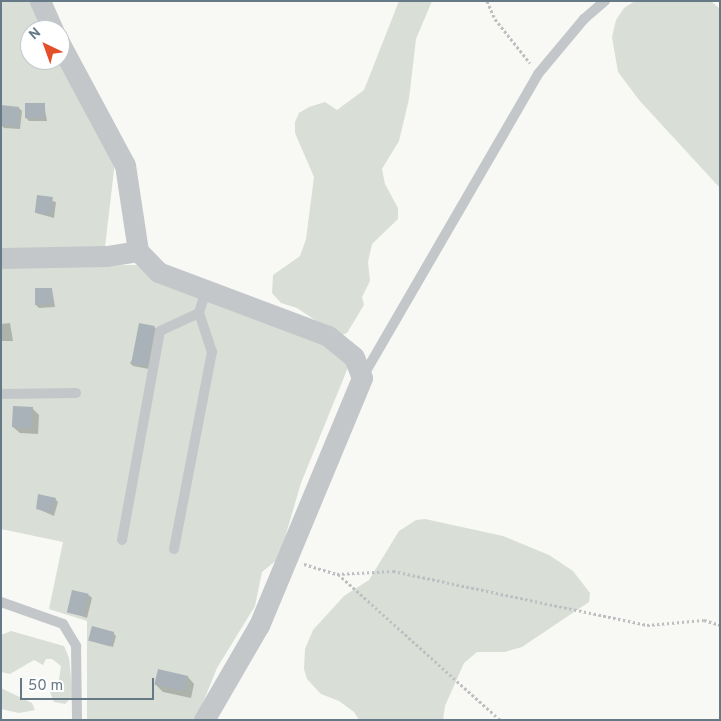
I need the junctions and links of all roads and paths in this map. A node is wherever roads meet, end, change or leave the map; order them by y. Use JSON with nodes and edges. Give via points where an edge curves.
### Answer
{"nodes":[{"id":1,"x":40,"y":1,"type":"edge"},
{"id":2,"x":487,"y":1,"type":"edge"},
{"id":3,"x":605,"y":1,"type":"edge"},
{"id":4,"x":49,"y":20,"type":"edge"},
{"id":5,"x":70,"y":63,"type":"edge"},
{"id":6,"x":538,"y":74,"type":"junction"},
{"id":7,"x":138,"y":252,"type":"junction"},
{"id":8,"x":1,"y":258,"type":"edge"},
{"id":9,"x":206,"y":290,"type":"junction"},
{"id":10,"x":199,"y":313,"type":"junction"},
{"id":11,"x":362,"y":378,"type":"junction"},
{"id":12,"x":76,"y":393,"type":"dead end"},
{"id":13,"x":1,"y":394,"type":"edge"},
{"id":14,"x":122,"y":540,"type":"dead end"},
{"id":15,"x":174,"y":549,"type":"dead end"},
{"id":16,"x":286,"y":558,"type":"junction"},
{"id":17,"x":338,"y":574,"type":"junction"},
{"id":18,"x":1,"y":602,"type":"edge"},
{"id":19,"x":720,"y":625,"type":"edge"},
{"id":20,"x":77,"y":720,"type":"edge"},
{"id":21,"x":204,"y":720,"type":"edge"},
{"id":22,"x":500,"y":720,"type":"edge"}],
"edges":[{"from":1,"to":4,"type":"street"},
{"from":2,"to":6,"type":"path","via":[[495,19]]},
{"from":3,"to":6,"type":"lane","via":[[584,19]]},
{"from":5,"to":7,"type":"street","via":[[124,166]]},
{"from":6,"to":11,"type":"lane"},
{"from":7,"to":8,"type":"street","via":[[107,256]]},
{"from":7,"to":9,"type":"street","via":[[158,272]]},
{"from":9,"to":10,"type":"lane"},
{"from":9,"to":11,"type":"street","via":[[328,336],[354,357]]},
{"from":10,"to":14,"type":"lane","via":[[160,331]]},
{"from":10,"to":15,"type":"lane","via":[[212,352]]},
{"from":11,"to":16,"type":"street"},
{"from":12,"to":13,"type":"lane"},
{"from":16,"to":17,"type":"path"},
{"from":16,"to":21,"type":"street","via":[[259,625]]},
{"from":17,"to":19,"type":"path","via":[[393,571],[647,625],[704,620]]},
{"from":17,"to":22,"type":"path"},
{"from":18,"to":20,"type":"lane","via":[[63,624],[76,646]]}]}
